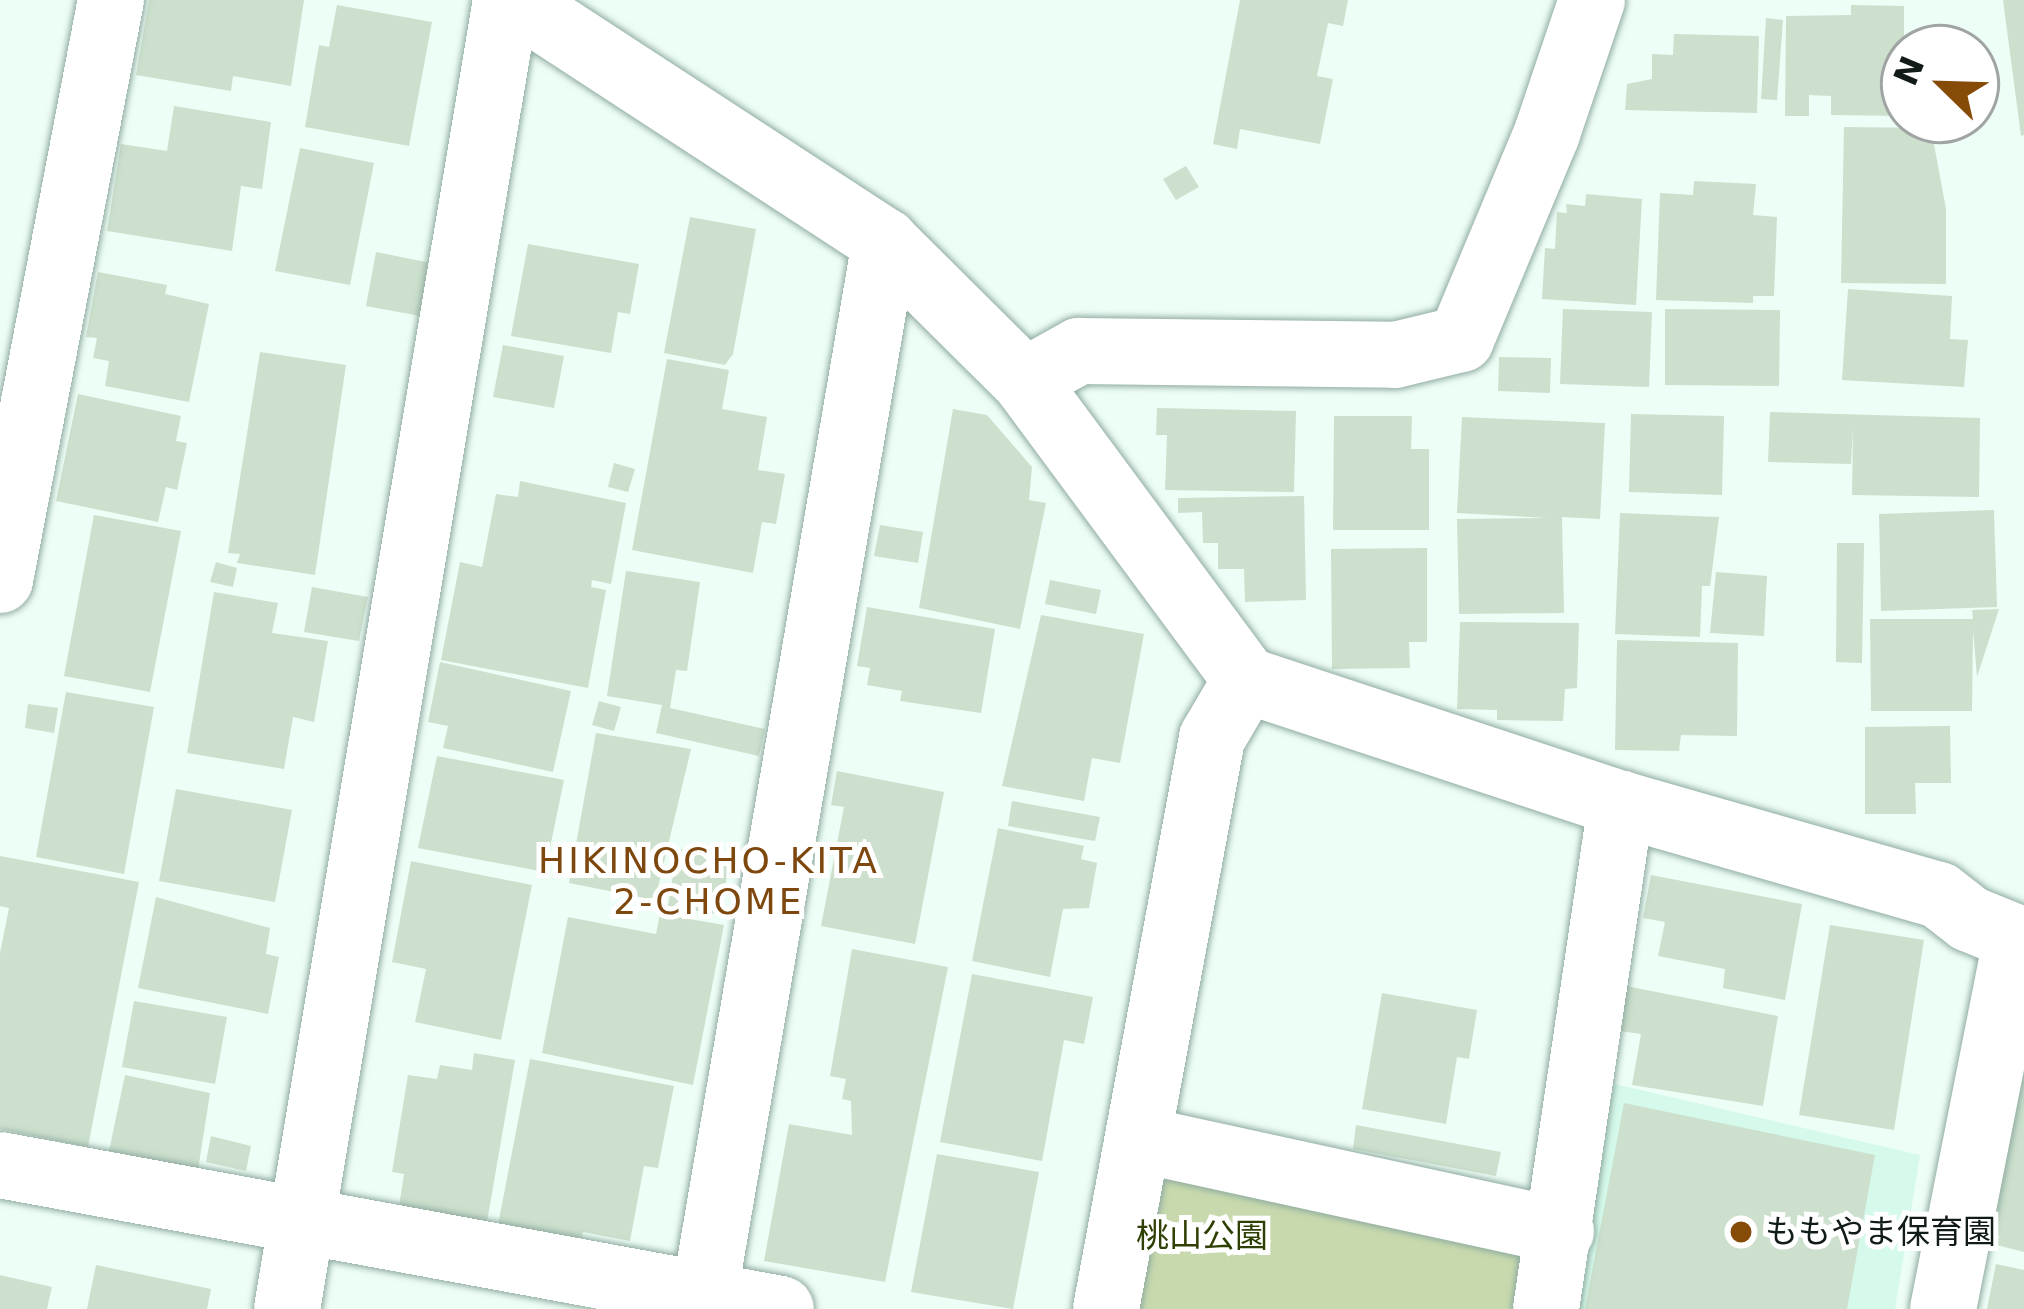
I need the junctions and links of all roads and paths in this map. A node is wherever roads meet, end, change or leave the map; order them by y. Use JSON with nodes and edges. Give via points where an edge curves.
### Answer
{"nodes":[{"id":1,"x":111,"y":0,"type":"edge"},
{"id":2,"x":510,"y":0,"type":"edge"},
{"id":3,"x":1592,"y":0,"type":"edge"},
{"id":4,"x":885,"y":242,"type":"junction"},
{"id":5,"x":1025,"y":381,"type":"junction"},
{"id":6,"x":0,"y":580,"type":"edge"},
{"id":7,"x":1246,"y":680,"type":"junction"},
{"id":8,"x":1622,"y":804,"type":"junction"},
{"id":9,"x":2021,"y":945,"type":"edge"},
{"id":10,"x":1138,"y":1139,"type":"junction"},
{"id":11,"x":0,"y":1165,"type":"edge"},
{"id":12,"x":303,"y":1222,"type":"junction"},
{"id":13,"x":1561,"y":1231,"type":"junction"},
{"id":14,"x":704,"y":1299,"type":"edge"},
{"id":15,"x":287,"y":1309,"type":"edge"},
{"id":16,"x":781,"y":1309,"type":"edge"},
{"id":17,"x":1106,"y":1309,"type":"edge"},
{"id":18,"x":1546,"y":1309,"type":"edge"},
{"id":19,"x":1943,"y":1309,"type":"edge"}],
"edges":[{"from":1,"to":6,"type":"street"},
{"from":2,"to":4,"type":"street"},
{"from":2,"to":12,"type":"street"},
{"from":3,"to":5,"type":"street","via":[[1461,339],[1395,355],[1079,351]]},
{"from":4,"to":5,"type":"street"},
{"from":4,"to":14,"type":"street"},
{"from":5,"to":7,"type":"street"},
{"from":7,"to":8,"type":"street"},
{"from":7,"to":10,"type":"street","via":[[1212,738]]},
{"from":8,"to":9,"type":"street","via":[[1939,895]]},
{"from":8,"to":13,"type":"street"},
{"from":9,"to":19,"type":"street"},
{"from":10,"to":13,"type":"street"},
{"from":10,"to":17,"type":"street"},
{"from":11,"to":12,"type":"street"},
{"from":12,"to":14,"type":"street"},
{"from":12,"to":15,"type":"street"},
{"from":13,"to":18,"type":"street"},
{"from":14,"to":16,"type":"street"}]}
